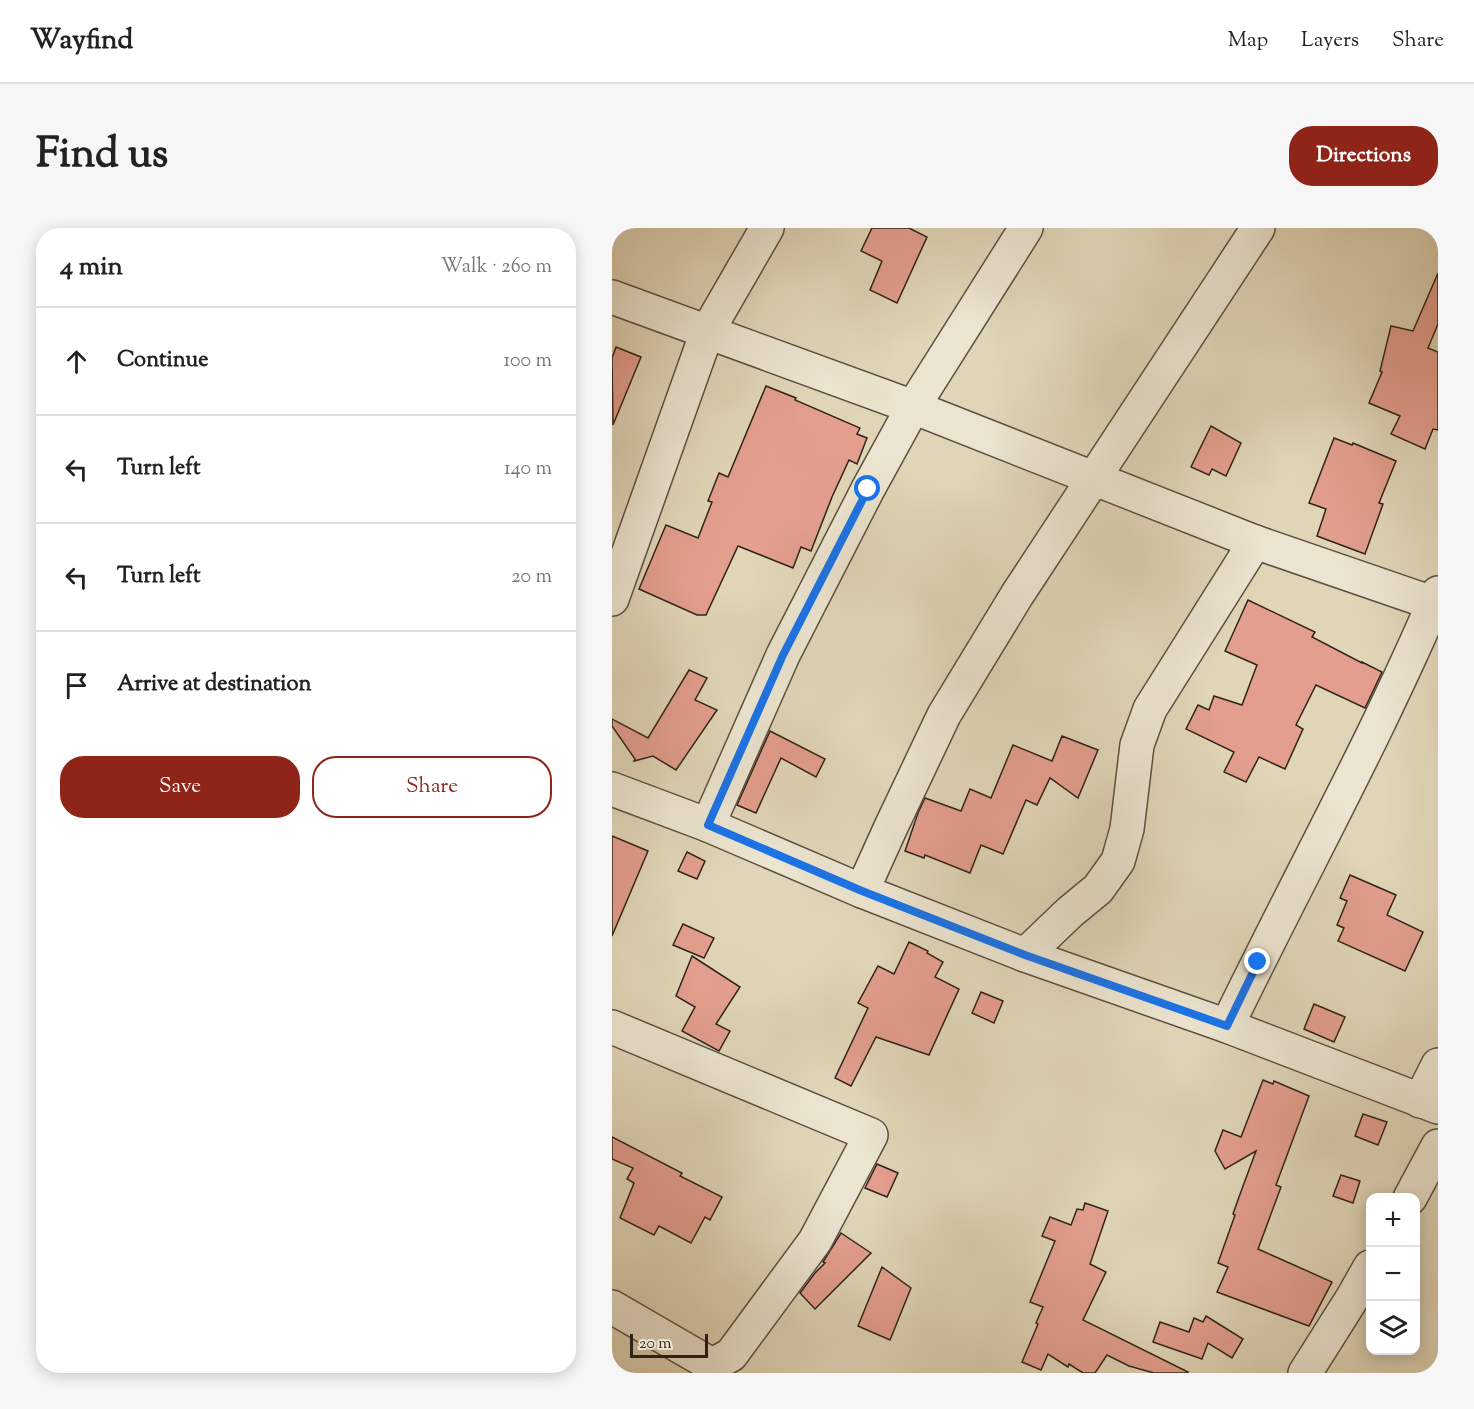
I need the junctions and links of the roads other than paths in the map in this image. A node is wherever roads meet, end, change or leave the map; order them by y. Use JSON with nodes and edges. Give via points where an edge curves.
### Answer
{"nodes":[{"id":1,"x":767,"y":228,"type":"edge"},
{"id":2,"x":1026,"y":228,"type":"edge"},
{"id":3,"x":1258,"y":228,"type":"edge"},
{"id":4,"x":612,"y":297,"type":"edge"},
{"id":5,"x":707,"y":332,"type":"junction"},
{"id":6,"x":914,"y":407,"type":"junction"},
{"id":7,"x":1094,"y":478,"type":"junction"},
{"id":8,"x":1256,"y":542,"type":"junction"},
{"id":9,"x":612,"y":599,"type":"edge"},
{"id":10,"x":1437,"y":601,"type":"edge"},
{"id":11,"x":612,"y":789,"type":"edge"},
{"id":12,"x":708,"y":825,"type":"junction"},
{"id":13,"x":862,"y":891,"type":"junction"},
{"id":14,"x":1025,"y":955,"type":"junction"},
{"id":15,"x":1227,"y":1026,"type":"junction"},
{"id":16,"x":612,"y":1027,"type":"edge"},
{"id":17,"x":1438,"y":1065,"type":"edge"},
{"id":18,"x":1429,"y":1104,"type":"edge"},
{"id":19,"x":1438,"y":1146,"type":"edge"},
{"id":20,"x":1412,"y":1193,"type":"edge"},
{"id":21,"x":1366,"y":1275,"type":"edge"},
{"id":22,"x":612,"y":1307,"type":"edge"},
{"id":23,"x":1305,"y":1373,"type":"edge"}],
"edges":[{"from":1,"to":5,"type":"street"},
{"from":2,"to":6,"type":"street"},
{"from":3,"to":7,"type":"street"},
{"from":4,"to":5,"type":"street"},
{"from":5,"to":6,"type":"street"},
{"from":5,"to":9,"type":"street"},
{"from":6,"to":7,"type":"street"},
{"from":6,"to":12,"type":"street","via":[[783,655]]},
{"from":7,"to":8,"type":"street"},
{"from":7,"to":13,"type":"street","via":[[944,716]]},
{"from":8,"to":10,"type":"street"},
{"from":8,"to":14,"type":"street","via":[[1150,709],[1137,745],[1127,829],[1118,861],[1098,889]]},
{"from":10,"to":15,"type":"street"},
{"from":11,"to":12,"type":"street"},
{"from":12,"to":13,"type":"street"},
{"from":13,"to":14,"type":"street"},
{"from":14,"to":15,"type":"street"},
{"from":15,"to":18,"type":"street"},
{"from":16,"to":22,"type":"street","via":[[871,1135],[815,1241],[731,1355],[712,1365]]},
{"from":17,"to":18,"type":"street"},
{"from":19,"to":20,"type":"street"},
{"from":21,"to":23,"type":"street"}]}
